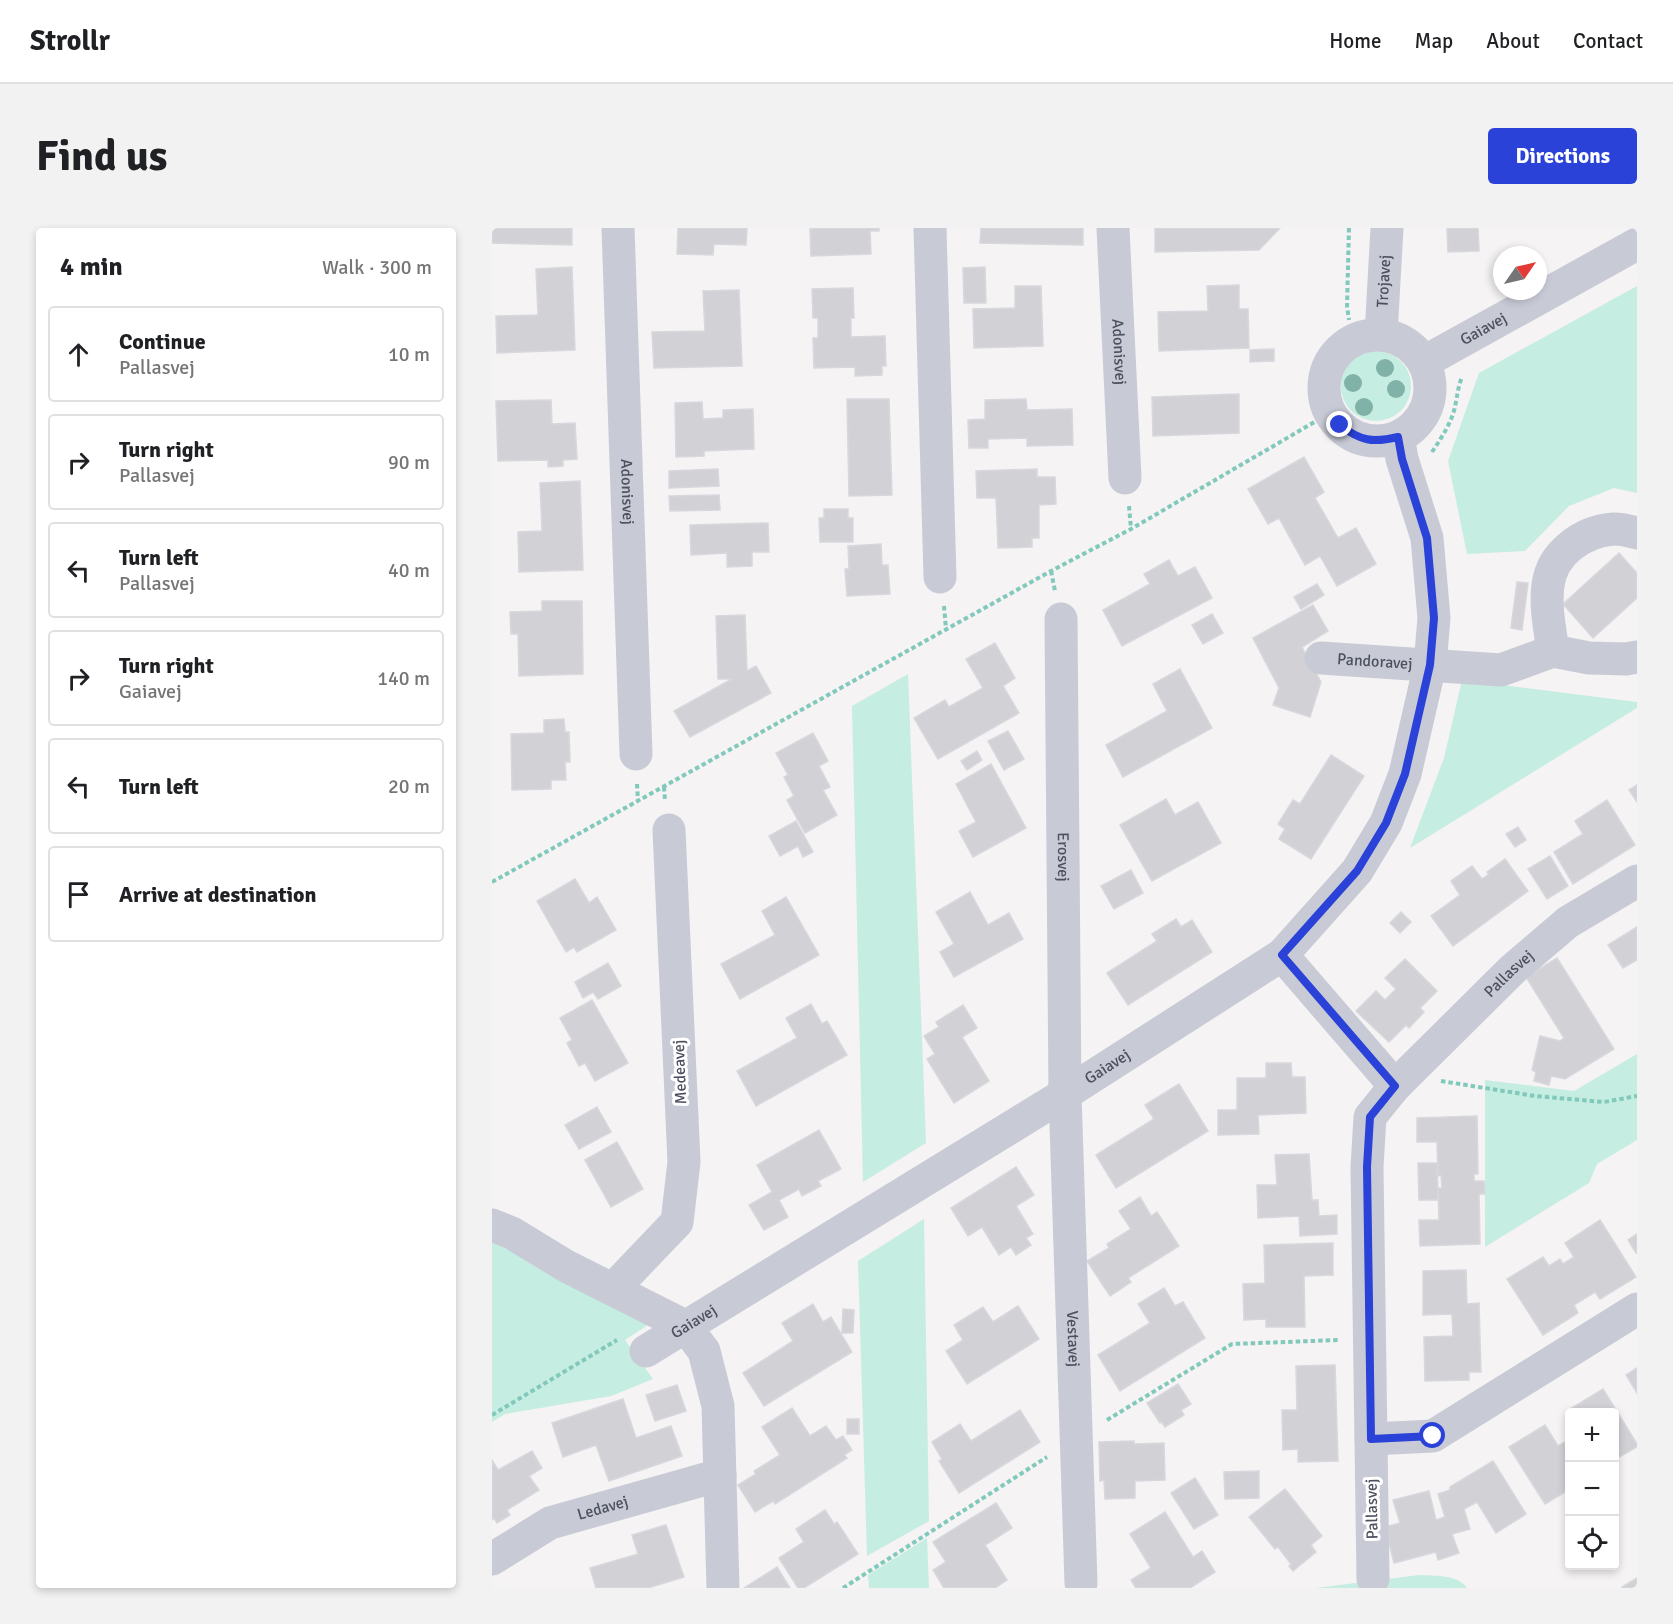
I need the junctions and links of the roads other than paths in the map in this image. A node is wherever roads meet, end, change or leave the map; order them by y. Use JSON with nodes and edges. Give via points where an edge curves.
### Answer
{"nodes":[{"id":1,"x":618,"y":228,"type":"edge"},
{"id":2,"x":930,"y":228,"type":"edge"},
{"id":3,"x":1113,"y":228,"type":"edge"},
{"id":4,"x":1387,"y":228,"type":"edge"},
{"id":5,"x":1637,"y":244,"type":"edge"},
{"id":6,"x":1367,"y":337,"type":"junction"},
{"id":7,"x":1424,"y":362,"type":"junction"},
{"id":8,"x":1398,"y":437,"type":"junction"},
{"id":9,"x":1125,"y":478,"type":"dead end"},
{"id":10,"x":1637,"y":533,"type":"edge"},
{"id":11,"x":940,"y":577,"type":"dead end"},
{"id":12,"x":1061,"y":619,"type":"dead end"},
{"id":13,"x":1553,"y":651,"type":"junction"},
{"id":14,"x":1637,"y":657,"type":"edge"},
{"id":15,"x":1321,"y":658,"type":"dead end"},
{"id":16,"x":1430,"y":665,"type":"junction"},
{"id":17,"x":636,"y":754,"type":"dead end"},
{"id":18,"x":669,"y":830,"type":"dead end"},
{"id":19,"x":1637,"y":881,"type":"edge"},
{"id":20,"x":1282,"y":955,"type":"junction"},
{"id":21,"x":1400,"y":1081,"type":"junction"},
{"id":22,"x":1065,"y":1094,"type":"junction"},
{"id":23,"x":492,"y":1225,"type":"edge"},
{"id":24,"x":613,"y":1289,"type":"junction"},
{"id":25,"x":1637,"y":1309,"type":"edge"},
{"id":26,"x":686,"y":1326,"type":"junction"},
{"id":27,"x":646,"y":1351,"type":"road end"},
{"id":28,"x":1371,"y":1439,"type":"junction"},
{"id":29,"x":720,"y":1475,"type":"junction"},
{"id":30,"x":492,"y":1559,"type":"edge"},
{"id":31,"x":1373,"y":1579,"type":"dead end"},
{"id":32,"x":1081,"y":1582,"type":"dead end"},
{"id":33,"x":723,"y":1588,"type":"edge"}],
"edges":[{"from":1,"to":17,"type":"street","name":"Adonisvej"},
{"from":2,"to":11,"type":"street"},
{"from":3,"to":9,"type":"street","name":"Adonisvej"},
{"from":4,"to":6,"type":"street","name":"Trojavej"},
{"from":5,"to":7,"type":"street","name":"Gaiavej"},
{"from":6,"to":7,"type":"street","via":[[1394,337],[1416,351]]},
{"from":6,"to":8,"type":"street","via":[[1340,350],[1330,363],[1325,397],[1330,413],[1352,435],[1382,441]]},
{"from":7,"to":8,"type":"street","via":[[1430,379],[1430,397],[1424,414]]},
{"from":8,"to":16,"type":"street","name":"Gaiavej","via":[[1427,538],[1434,618]]},
{"from":10,"to":13,"type":"street","via":[[1616,529],[1593,532],[1572,544],[1556,562],[1548,584],[1547,607]]},
{"from":12,"to":22,"type":"street","name":"Erosvej"},
{"from":13,"to":14,"type":"street","via":[[1589,658]]},
{"from":13,"to":16,"type":"street","via":[[1501,670]]},
{"from":15,"to":16,"type":"street","name":"Pandoravej"},
{"from":16,"to":20,"type":"street","name":"Gaiavej","via":[[1405,774],[1386,823],[1357,871]]},
{"from":18,"to":24,"type":"street","name":"Medeavej","via":[[684,1162],[676,1222]]},
{"from":19,"to":21,"type":"street","name":"Pallasvej","via":[[1569,922],[1513,969]]},
{"from":20,"to":21,"type":"street"},
{"from":20,"to":22,"type":"street","name":"Gaiavej"},
{"from":21,"to":28,"type":"street","name":"Pallasvej","via":[[1370,1117],[1367,1167]]},
{"from":22,"to":26,"type":"street","name":"Gaiavej"},
{"from":22,"to":32,"type":"street","name":"Vestavej"},
{"from":23,"to":24,"type":"street"},
{"from":24,"to":26,"type":"street"},
{"from":25,"to":28,"type":"street","via":[[1433,1436]]},
{"from":26,"to":27,"type":"street","name":"Gaiavej"},
{"from":26,"to":29,"type":"street","via":[[704,1351],[718,1406]]},
{"from":28,"to":31,"type":"street","name":"Pallasvej"},
{"from":29,"to":30,"type":"street","name":"Ledavej","via":[[550,1523]]},
{"from":29,"to":33,"type":"street"}]}
